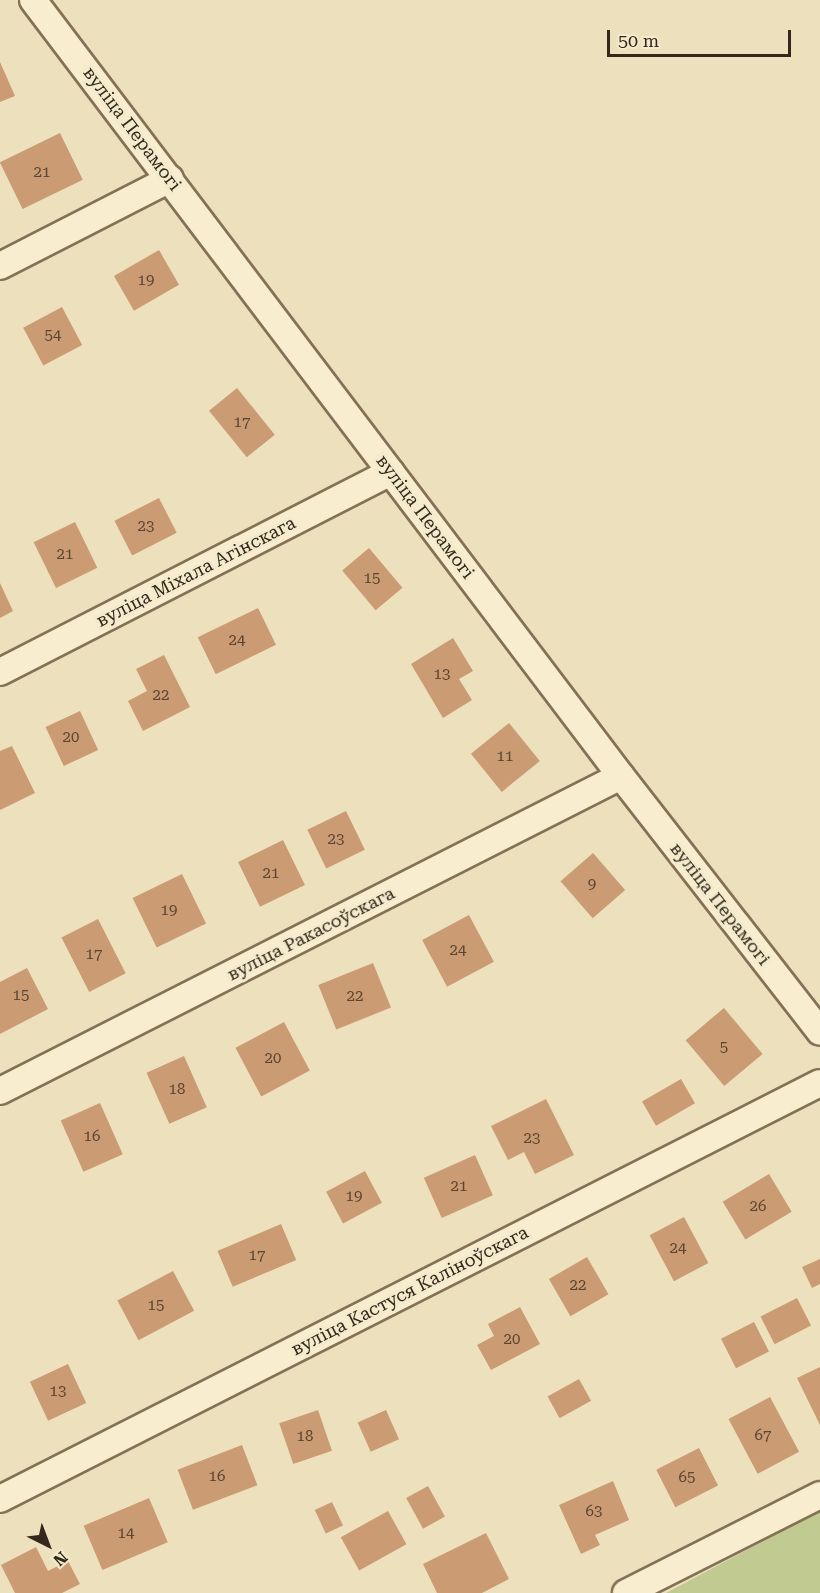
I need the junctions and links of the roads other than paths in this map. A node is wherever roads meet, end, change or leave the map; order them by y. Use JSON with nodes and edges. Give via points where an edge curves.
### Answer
{"nodes":[{"id":1,"x":33,"y":0,"type":"edge"},
{"id":2,"x":170,"y":179,"type":"junction"},
{"id":3,"x":0,"y":266,"type":"edge"},
{"id":4,"x":391,"y":472,"type":"junction"},
{"id":5,"x":0,"y":672,"type":"edge"},
{"id":6,"x":621,"y":776,"type":"junction"},
{"id":7,"x":820,"y":1032,"type":"edge"},
{"id":8,"x":820,"y":1083,"type":"edge"},
{"id":9,"x":0,"y":1091,"type":"edge"},
{"id":10,"x":820,"y":1495,"type":"edge"},
{"id":11,"x":0,"y":1499,"type":"edge"},
{"id":12,"x":626,"y":1593,"type":"edge"}],
"edges":[{"from":1,"to":2,"type":"street","name":"вуліца Перамогі"},
{"from":2,"to":3,"type":"street"},
{"from":2,"to":4,"type":"street","name":"вуліца Перамогі"},
{"from":4,"to":5,"type":"street","name":"вуліца Міхала Агінскага"},
{"from":4,"to":6,"type":"street","name":"вуліца Перамогі"},
{"from":6,"to":7,"type":"street","name":"вуліца Перамогі"},
{"from":6,"to":9,"type":"street","name":"вуліца Ракасоўскага"},
{"from":8,"to":11,"type":"street","name":"вуліца Кастуся Каліноўскага"},
{"from":10,"to":12,"type":"street"}]}
